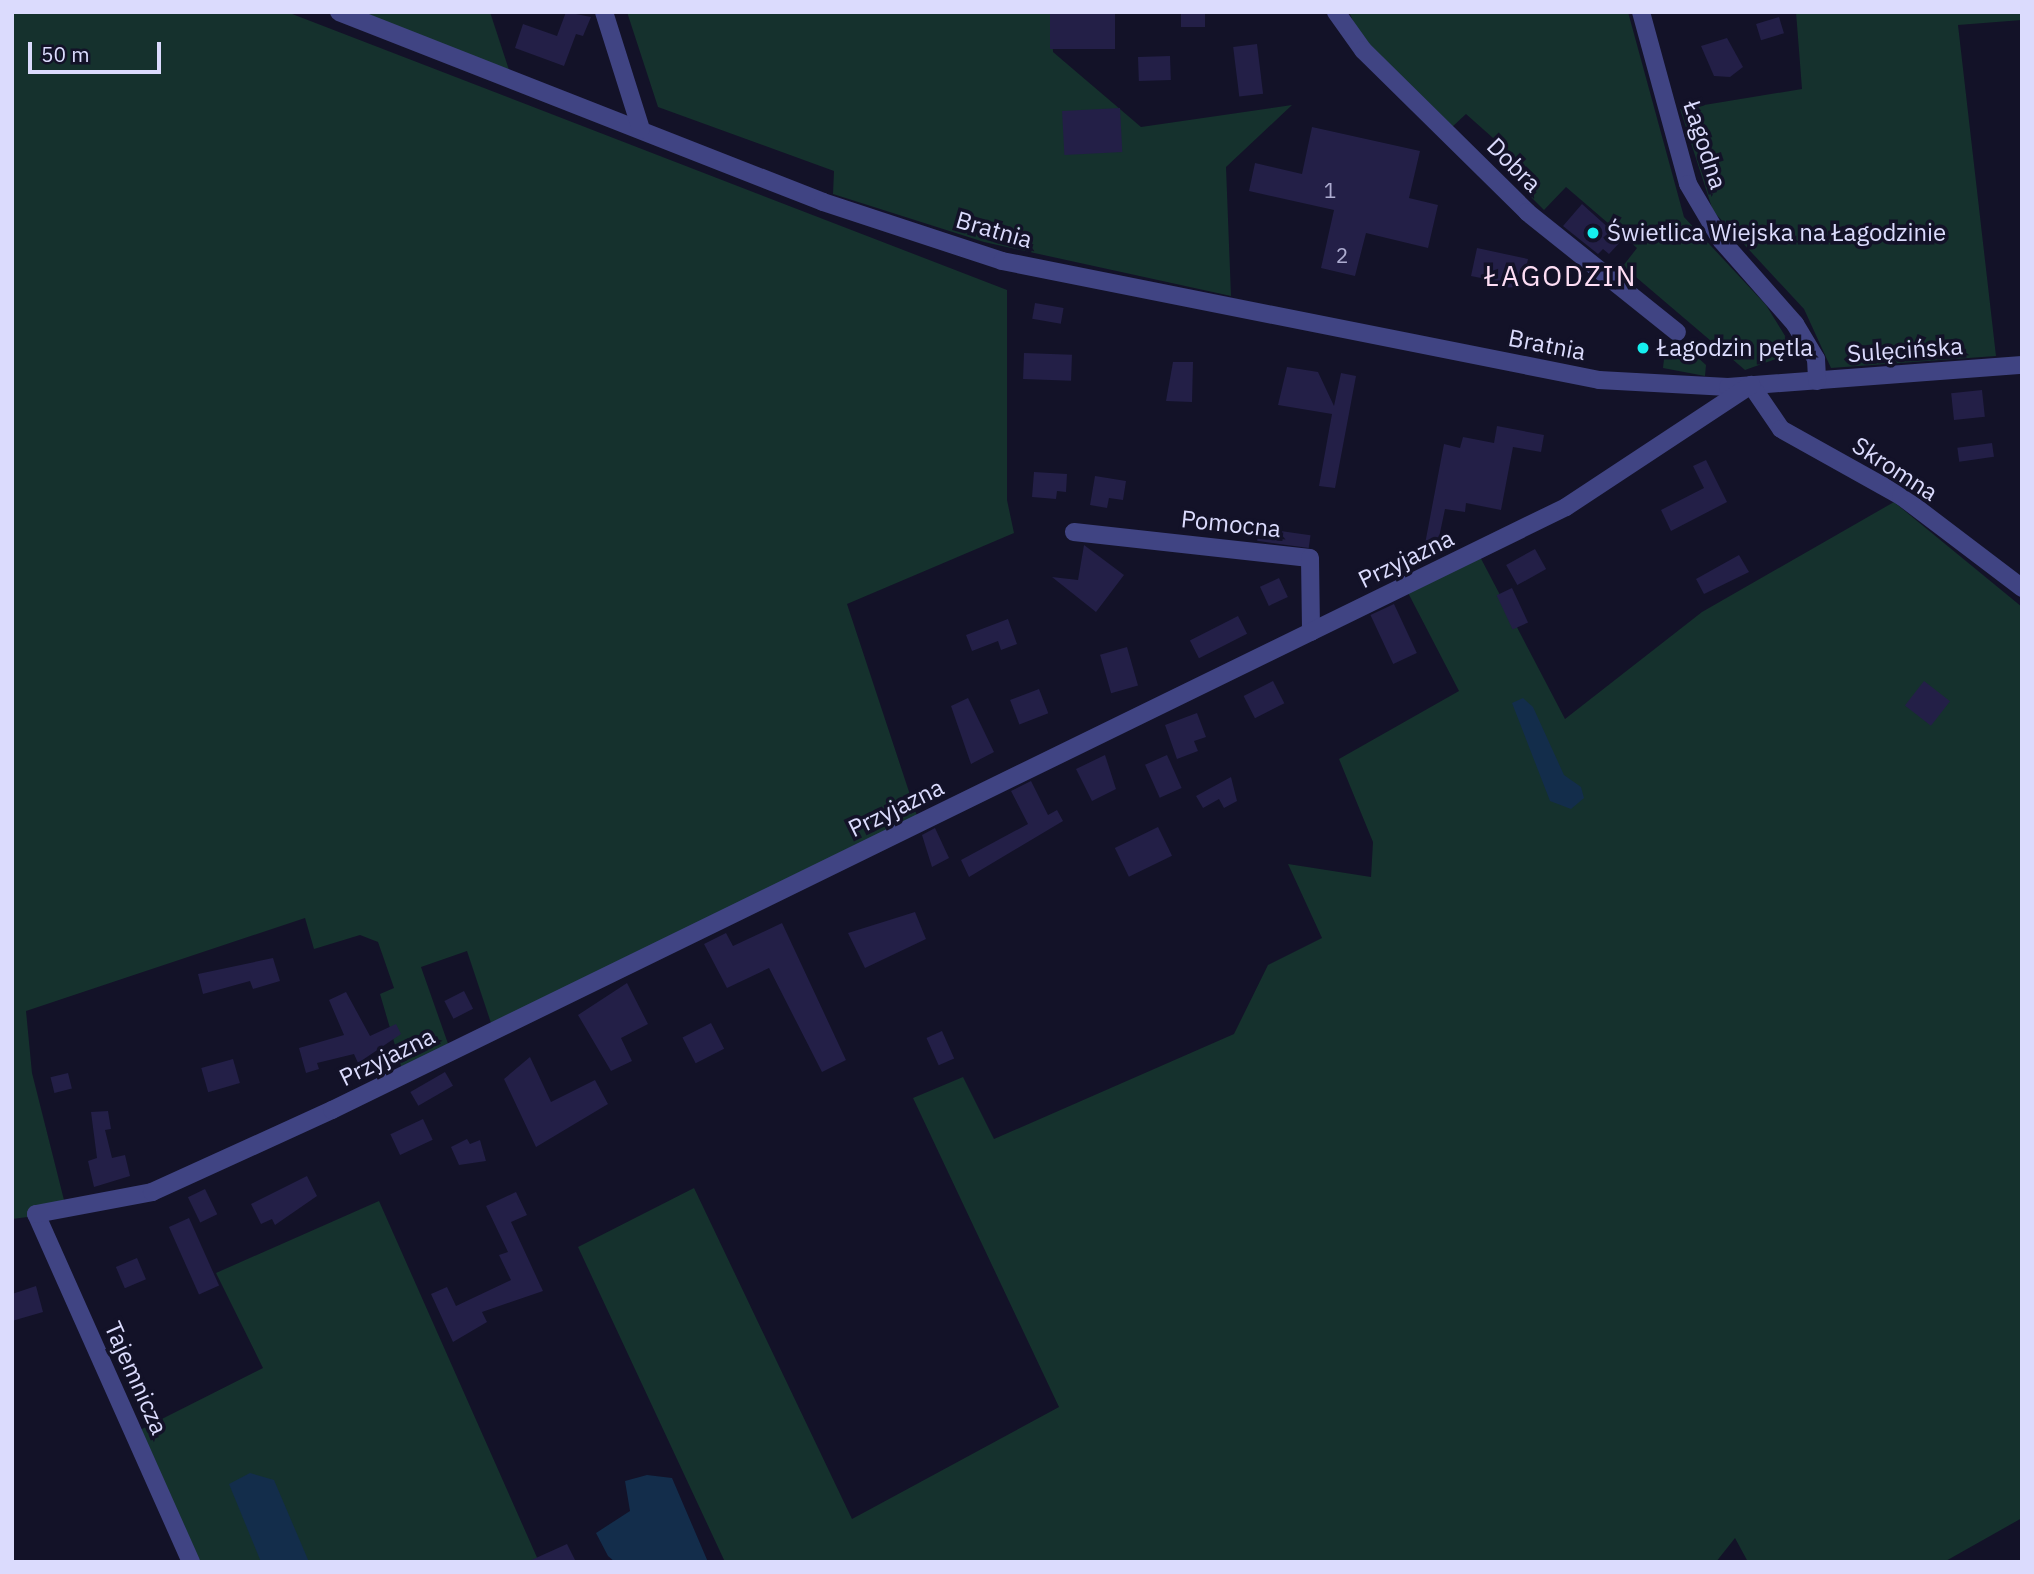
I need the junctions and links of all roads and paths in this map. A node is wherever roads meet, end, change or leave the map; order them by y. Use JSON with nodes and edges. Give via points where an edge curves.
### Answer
{"nodes":[{"id":1,"x":339,"y":12,"type":"edge"},
{"id":2,"x":604,"y":12,"type":"edge"},
{"id":3,"x":1336,"y":12,"type":"edge"},
{"id":4,"x":1641,"y":12,"type":"edge"},
{"id":5,"x":640,"y":128,"type":"junction"},
{"id":6,"x":1677,"y":332,"type":"dead end"},
{"id":7,"x":2021,"y":365,"type":"edge"},
{"id":8,"x":1817,"y":381,"type":"junction"},
{"id":9,"x":1751,"y":385,"type":"junction"},
{"id":10,"x":1073,"y":531,"type":"dead end"},
{"id":11,"x":2022,"y":588,"type":"edge"},
{"id":12,"x":1311,"y":632,"type":"junction"},
{"id":13,"x":36,"y":1214,"type":"joint"},
{"id":14,"x":191,"y":1562,"type":"edge"}],
"edges":[{"from":1,"to":5,"type":"street","name":"Bratnia"},
{"from":2,"to":5,"type":"street"},
{"from":3,"to":6,"type":"street","name":"Dobra","via":[[1363,50],[1527,212]]},
{"from":4,"to":8,"type":"street","name":"Łagodna","via":[[1688,184],[1721,240],[1795,324],[1816,359]]},
{"from":5,"to":9,"type":"street","name":"Bratnia","via":[[823,202],[1002,261],[1599,380]]},
{"from":7,"to":8,"type":"street","name":"Sulęcińska"},
{"from":8,"to":9,"type":"street","name":"Sulęcińska"},
{"from":9,"to":11,"type":"street","name":"Skromna","via":[[1781,429],[1900,496]]},
{"from":9,"to":12,"type":"street","name":"Przyjazna","via":[[1566,507]]},
{"from":10,"to":12,"type":"street","name":"Pomocna","via":[[1310,558]]},
{"from":12,"to":13,"type":"street","name":"Przyjazna","via":[[320,1116],[152,1192]]},
{"from":13,"to":14,"type":"street","name":"Tajemnicza"}]}
